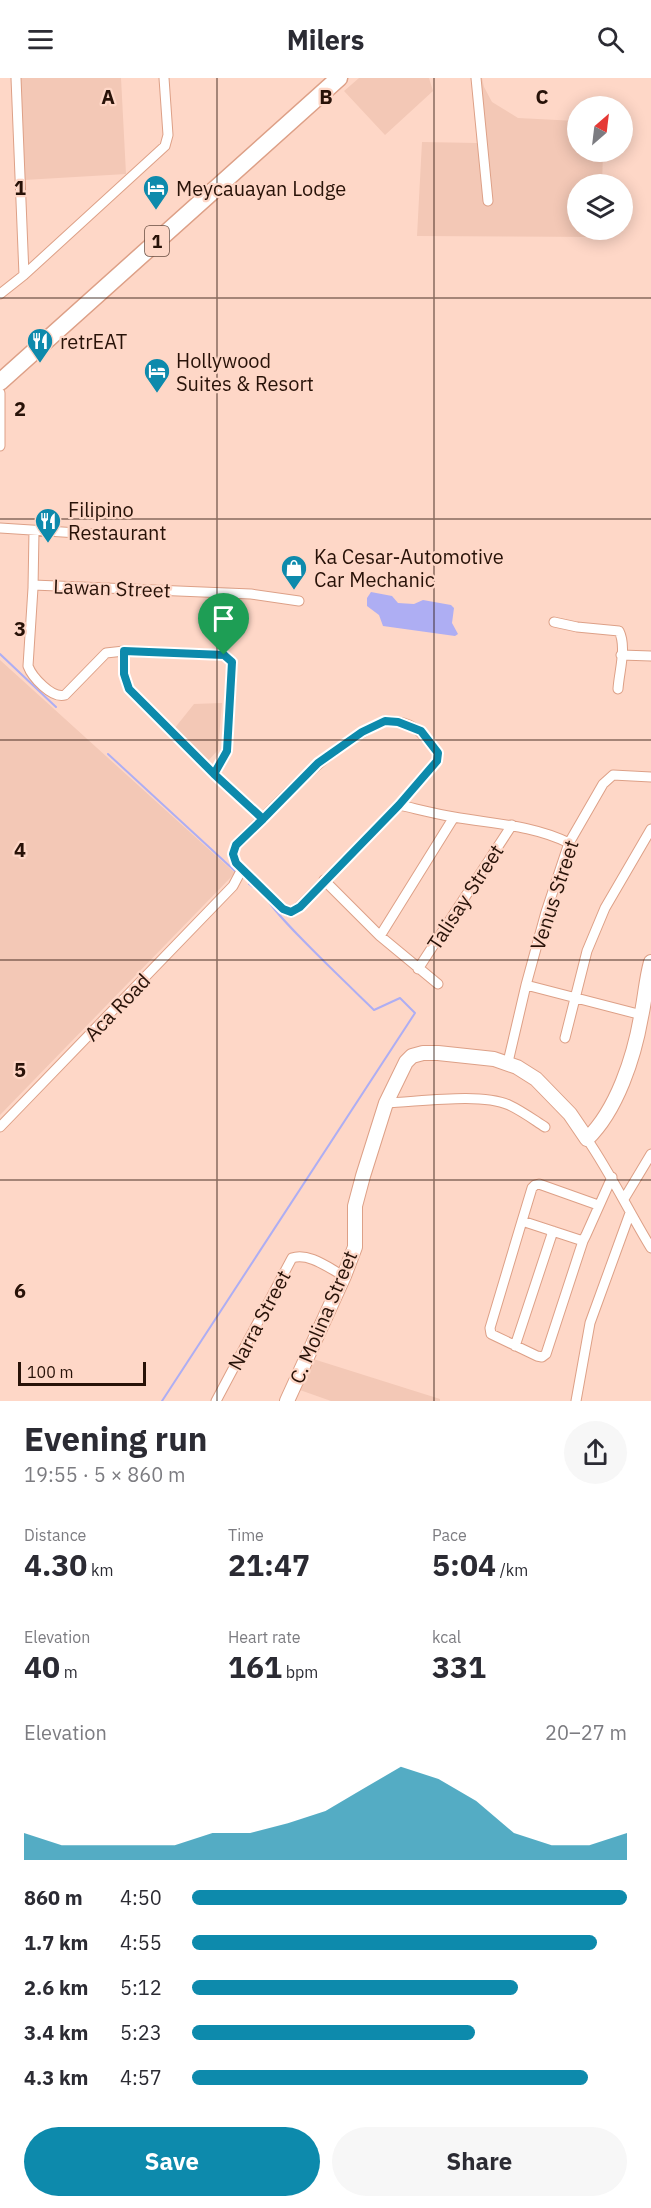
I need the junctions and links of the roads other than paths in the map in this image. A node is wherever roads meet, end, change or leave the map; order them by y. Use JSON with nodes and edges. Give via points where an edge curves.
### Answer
{"nodes":[{"id":1,"x":16,"y":78,"type":"edge"},
{"id":2,"x":164,"y":78,"type":"edge"},
{"id":3,"x":339,"y":78,"type":"edge"},
{"id":4,"x":476,"y":78,"type":"edge"},
{"id":5,"x":488,"y":201,"type":"dead end"},
{"id":6,"x":24,"y":275,"type":"junction"},
{"id":7,"x":0,"y":294,"type":"edge"},
{"id":8,"x":0,"y":382,"type":"edge"},
{"id":9,"x":0,"y":393,"type":"edge"},
{"id":10,"x":0,"y":446,"type":"edge"},
{"id":11,"x":0,"y":528,"type":"edge"},
{"id":12,"x":34,"y":531,"type":"junction"},
{"id":13,"x":109,"y":536,"type":"dead end"},
{"id":14,"x":33,"y":585,"type":"junction"},
{"id":15,"x":299,"y":601,"type":"dead end"},
{"id":16,"x":554,"y":622,"type":"dead end"},
{"id":17,"x":124,"y":651,"type":"junction"},
{"id":18,"x":621,"y":655,"type":"junction"},
{"id":19,"x":651,"y":656,"type":"edge"},
{"id":20,"x":618,"y":689,"type":"dead end"},
{"id":21,"x":214,"y":774,"type":"junction"},
{"id":22,"x":651,"y":777,"type":"edge"},
{"id":23,"x":399,"y":805,"type":"junction"},
{"id":24,"x":454,"y":817,"type":"junction"},
{"id":25,"x":263,"y":819,"type":"junction"},
{"id":26,"x":512,"y":825,"type":"junction"},
{"id":27,"x":651,"y":830,"type":"edge"},
{"id":28,"x":568,"y":843,"type":"junction"},
{"id":29,"x":242,"y":869,"type":"junction"},
{"id":30,"x":324,"y":880,"type":"junction"},
{"id":31,"x":380,"y":936,"type":"junction"},
{"id":32,"x":651,"y":962,"type":"edge"},
{"id":33,"x":418,"y":969,"type":"junction"},
{"id":34,"x":438,"y":984,"type":"dead end"},
{"id":35,"x":526,"y":985,"type":"junction"},
{"id":36,"x":649,"y":985,"type":"edge"},
{"id":37,"x":574,"y":997,"type":"junction"},
{"id":38,"x":642,"y":1015,"type":"junction"},
{"id":39,"x":565,"y":1038,"type":"dead end"},
{"id":40,"x":508,"y":1062,"type":"junction"},
{"id":41,"x":386,"y":1103,"type":"junction"},
{"id":42,"x":0,"y":1127,"type":"edge"},
{"id":43,"x":545,"y":1127,"type":"dead end"},
{"id":44,"x":587,"y":1139,"type":"junction"},
{"id":45,"x":651,"y":1154,"type":"edge"},
{"id":46,"x":612,"y":1176,"type":"junction"},
{"id":47,"x":624,"y":1199,"type":"junction"},
{"id":48,"x":598,"y":1205,"type":"junction"},
{"id":49,"x":630,"y":1213,"type":"junction"},
{"id":50,"x":522,"y":1221,"type":"junction"},
{"id":51,"x":554,"y":1231,"type":"junction"},
{"id":52,"x":583,"y":1241,"type":"junction"},
{"id":53,"x":651,"y":1248,"type":"edge"},
{"id":54,"x":344,"y":1276,"type":"junction"},
{"id":55,"x":515,"y":1346,"type":"junction"},
{"id":56,"x":216,"y":1401,"type":"edge"},
{"id":57,"x":287,"y":1401,"type":"edge"},
{"id":58,"x":576,"y":1401,"type":"edge"}],
"edges":[{"from":1,"to":6,"type":"street"},
{"from":2,"to":6,"type":"street","via":[[168,135],[165,146]]},
{"from":3,"to":8,"type":"highway","number":"1"},
{"from":4,"to":5,"type":"street"},
{"from":6,"to":7,"type":"street"},
{"from":9,"to":10,"type":"street"},
{"from":11,"to":12,"type":"street"},
{"from":12,"to":13,"type":"street"},
{"from":12,"to":14,"type":"street"},
{"from":14,"to":15,"type":"street","name":"Lawan Street","via":[[251,594]]},
{"from":14,"to":17,"type":"street","via":[[28,666],[53,694],[65,695],[106,653]]},
{"from":16,"to":18,"type":"street","via":[[619,631]]},
{"from":17,"to":21,"type":"street","via":[[124,674],[129,689]]},
{"from":17,"to":21,"type":"street","via":[[229,657],[232,662],[227,751]]},
{"from":18,"to":19,"type":"street"},
{"from":18,"to":20,"type":"street"},
{"from":21,"to":25,"type":"street"},
{"from":22,"to":28,"type":"street","name":"Venus Street","via":[[614,775],[603,784]]},
{"from":23,"to":24,"type":"street"},
{"from":23,"to":25,"type":"street","via":[[437,761],[438,753],[421,731],[385,721],[318,763]]},
{"from":23,"to":30,"type":"street"},
{"from":24,"to":26,"type":"street"},
{"from":24,"to":31,"type":"street"},
{"from":25,"to":29,"type":"street","via":[[236,845],[233,854]]},
{"from":26,"to":28,"type":"street"},
{"from":26,"to":33,"type":"street","name":"Talisay Street"},
{"from":27,"to":37,"type":"street","via":[[604,908]]},
{"from":28,"to":35,"type":"street","name":"Venus Street"},
{"from":29,"to":30,"type":"street","via":[[288,912],[300,907]]},
{"from":29,"to":42,"type":"street","name":"Aca Road","via":[[233,886]]},
{"from":30,"to":31,"type":"street"},
{"from":31,"to":33,"type":"street"},
{"from":32,"to":36,"type":"street"},
{"from":33,"to":34,"type":"street"},
{"from":35,"to":37,"type":"street"},
{"from":35,"to":40,"type":"street","name":"Venus Street"},
{"from":36,"to":38,"type":"street"},
{"from":37,"to":38,"type":"street"},
{"from":37,"to":39,"type":"street"},
{"from":38,"to":44,"type":"street","via":[[625,1076]]},
{"from":40,"to":41,"type":"street","name":"C. Molina Street","via":[[416,1054],[406,1062]]},
{"from":40,"to":44,"type":"street","name":"C. Molina Street","via":[[536,1079],[570,1114]]},
{"from":41,"to":43,"type":"street","via":[[493,1100]]},
{"from":41,"to":54,"type":"street","name":"C. Molina Street","via":[[355,1206],[355,1248]]},
{"from":44,"to":46,"type":"street"},
{"from":45,"to":47,"type":"street"},
{"from":46,"to":47,"type":"street"},
{"from":46,"to":48,"type":"street"},
{"from":47,"to":49,"type":"street"},
{"from":48,"to":50,"type":"street","via":[[539,1184],[532,1188]]},
{"from":48,"to":52,"type":"street"},
{"from":49,"to":53,"type":"street"},
{"from":49,"to":58,"type":"street","via":[[590,1323]]},
{"from":50,"to":51,"type":"street"},
{"from":50,"to":55,"type":"street","via":[[489,1332]]},
{"from":51,"to":52,"type":"street"},
{"from":51,"to":55,"type":"street"},
{"from":52,"to":55,"type":"street","via":[[546,1354],[537,1356]]},
{"from":54,"to":56,"type":"street","name":"Narra Street","via":[[307,1257],[292,1258]]},
{"from":54,"to":57,"type":"street","name":"C. Molina Street"}]}
